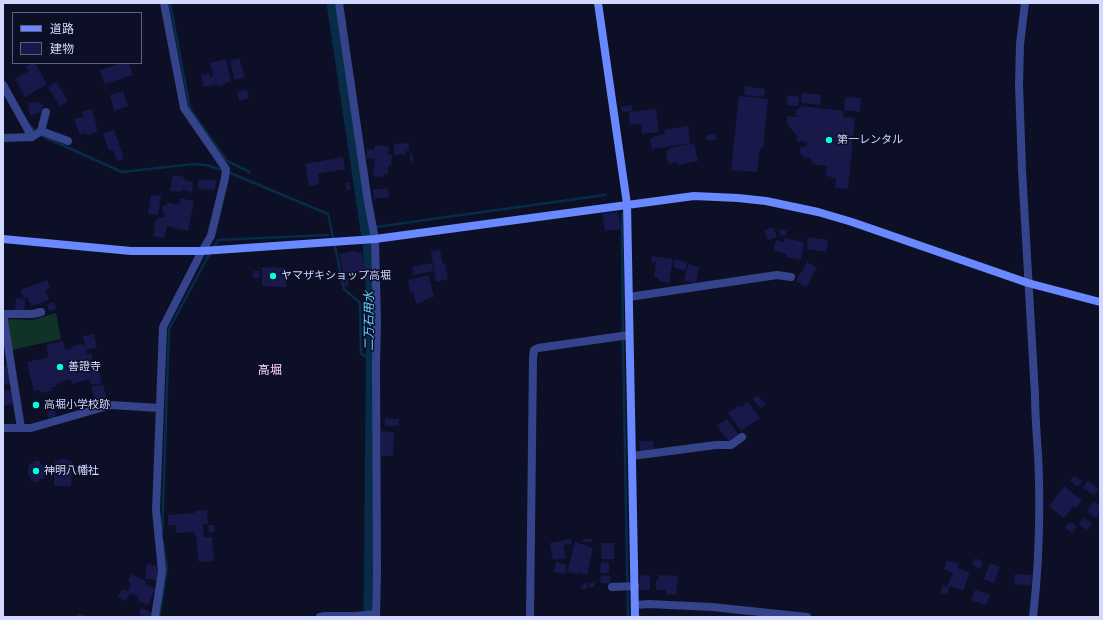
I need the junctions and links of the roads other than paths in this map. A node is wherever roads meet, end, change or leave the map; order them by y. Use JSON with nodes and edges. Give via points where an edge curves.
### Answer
{"nodes":[{"id":1,"x":164,"y":3,"type":"edge"},
{"id":2,"x":339,"y":3,"type":"edge"},
{"id":3,"x":598,"y":3,"type":"edge"},
{"id":4,"x":1025,"y":3,"type":"edge"},
{"id":5,"x":3,"y":85,"type":"edge"},
{"id":6,"x":46,"y":112,"type":"dead end"},
{"id":7,"x":41,"y":131,"type":"junction"},
{"id":8,"x":32,"y":137,"type":"junction"},
{"id":9,"x":3,"y":138,"type":"edge"},
{"id":10,"x":68,"y":141,"type":"dead end"},
{"id":11,"x":627,"y":204,"type":"junction"},
{"id":12,"x":3,"y":239,"type":"edge"},
{"id":13,"x":375,"y":239,"type":"junction"},
{"id":14,"x":202,"y":251,"type":"junction"},
{"id":15,"x":791,"y":278,"type":"dead end"},
{"id":16,"x":1028,"y":283,"type":"junction"},
{"id":17,"x":629,"y":297,"type":"junction"},
{"id":18,"x":1100,"y":302,"type":"edge"},
{"id":19,"x":41,"y":312,"type":"dead end"},
{"id":20,"x":3,"y":314,"type":"edge"},
{"id":21,"x":629,"y":335,"type":"junction"},
{"id":22,"x":160,"y":408,"type":"junction"},
{"id":23,"x":3,"y":428,"type":"edge"},
{"id":24,"x":21,"y":428,"type":"junction"},
{"id":25,"x":742,"y":437,"type":"dead end"},
{"id":26,"x":632,"y":456,"type":"junction"},
{"id":27,"x":635,"y":586,"type":"junction"},
{"id":28,"x":612,"y":587,"type":"dead end"},
{"id":29,"x":635,"y":605,"type":"junction"},
{"id":30,"x":776,"y":615,"type":"edge"},
{"id":31,"x":376,"y":616,"type":"edge"},
{"id":32,"x":154,"y":617,"type":"edge"},
{"id":33,"x":320,"y":617,"type":"edge"},
{"id":34,"x":530,"y":617,"type":"edge"},
{"id":35,"x":635,"y":617,"type":"edge"},
{"id":36,"x":807,"y":617,"type":"edge"},
{"id":37,"x":1033,"y":617,"type":"edge"}],
"edges":[{"from":1,"to":14,"type":"street","via":[[184,108],[226,169],[211,236]]},
{"from":2,"to":13,"type":"street"},
{"from":3,"to":11,"type":"street"},
{"from":4,"to":16,"type":"street","via":[[1019,85]]},
{"from":5,"to":8,"type":"street"},
{"from":6,"to":7,"type":"street"},
{"from":7,"to":8,"type":"street"},
{"from":7,"to":10,"type":"street"},
{"from":8,"to":9,"type":"street"},
{"from":11,"to":13,"type":"street"},
{"from":11,"to":16,"type":"street","via":[[694,196],[766,201],[852,222]]},
{"from":11,"to":17,"type":"street"},
{"from":12,"to":14,"type":"street","via":[[130,251]]},
{"from":13,"to":14,"type":"street"},
{"from":13,"to":31,"type":"street"},
{"from":14,"to":22,"type":"street","via":[[163,327]]},
{"from":15,"to":17,"type":"street","via":[[777,275]]},
{"from":16,"to":18,"type":"street"},
{"from":16,"to":37,"type":"street","via":[[1039,483],[1038,571]]},
{"from":17,"to":21,"type":"street"},
{"from":19,"to":20,"type":"street"},
{"from":20,"to":24,"type":"street"},
{"from":21,"to":26,"type":"street"},
{"from":21,"to":34,"type":"street","via":[[534,350]]},
{"from":22,"to":24,"type":"street","via":[[111,405],[30,428]]},
{"from":22,"to":32,"type":"street","via":[[156,510],[162,571]]},
{"from":23,"to":24,"type":"street"},
{"from":25,"to":26,"type":"street","via":[[731,445]]},
{"from":26,"to":27,"type":"street"},
{"from":27,"to":28,"type":"street"},
{"from":27,"to":29,"type":"street"},
{"from":29,"to":30,"type":"street","via":[[712,607]]},
{"from":29,"to":35,"type":"street"},
{"from":30,"to":36,"type":"street"},
{"from":31,"to":33,"type":"street"}]}
